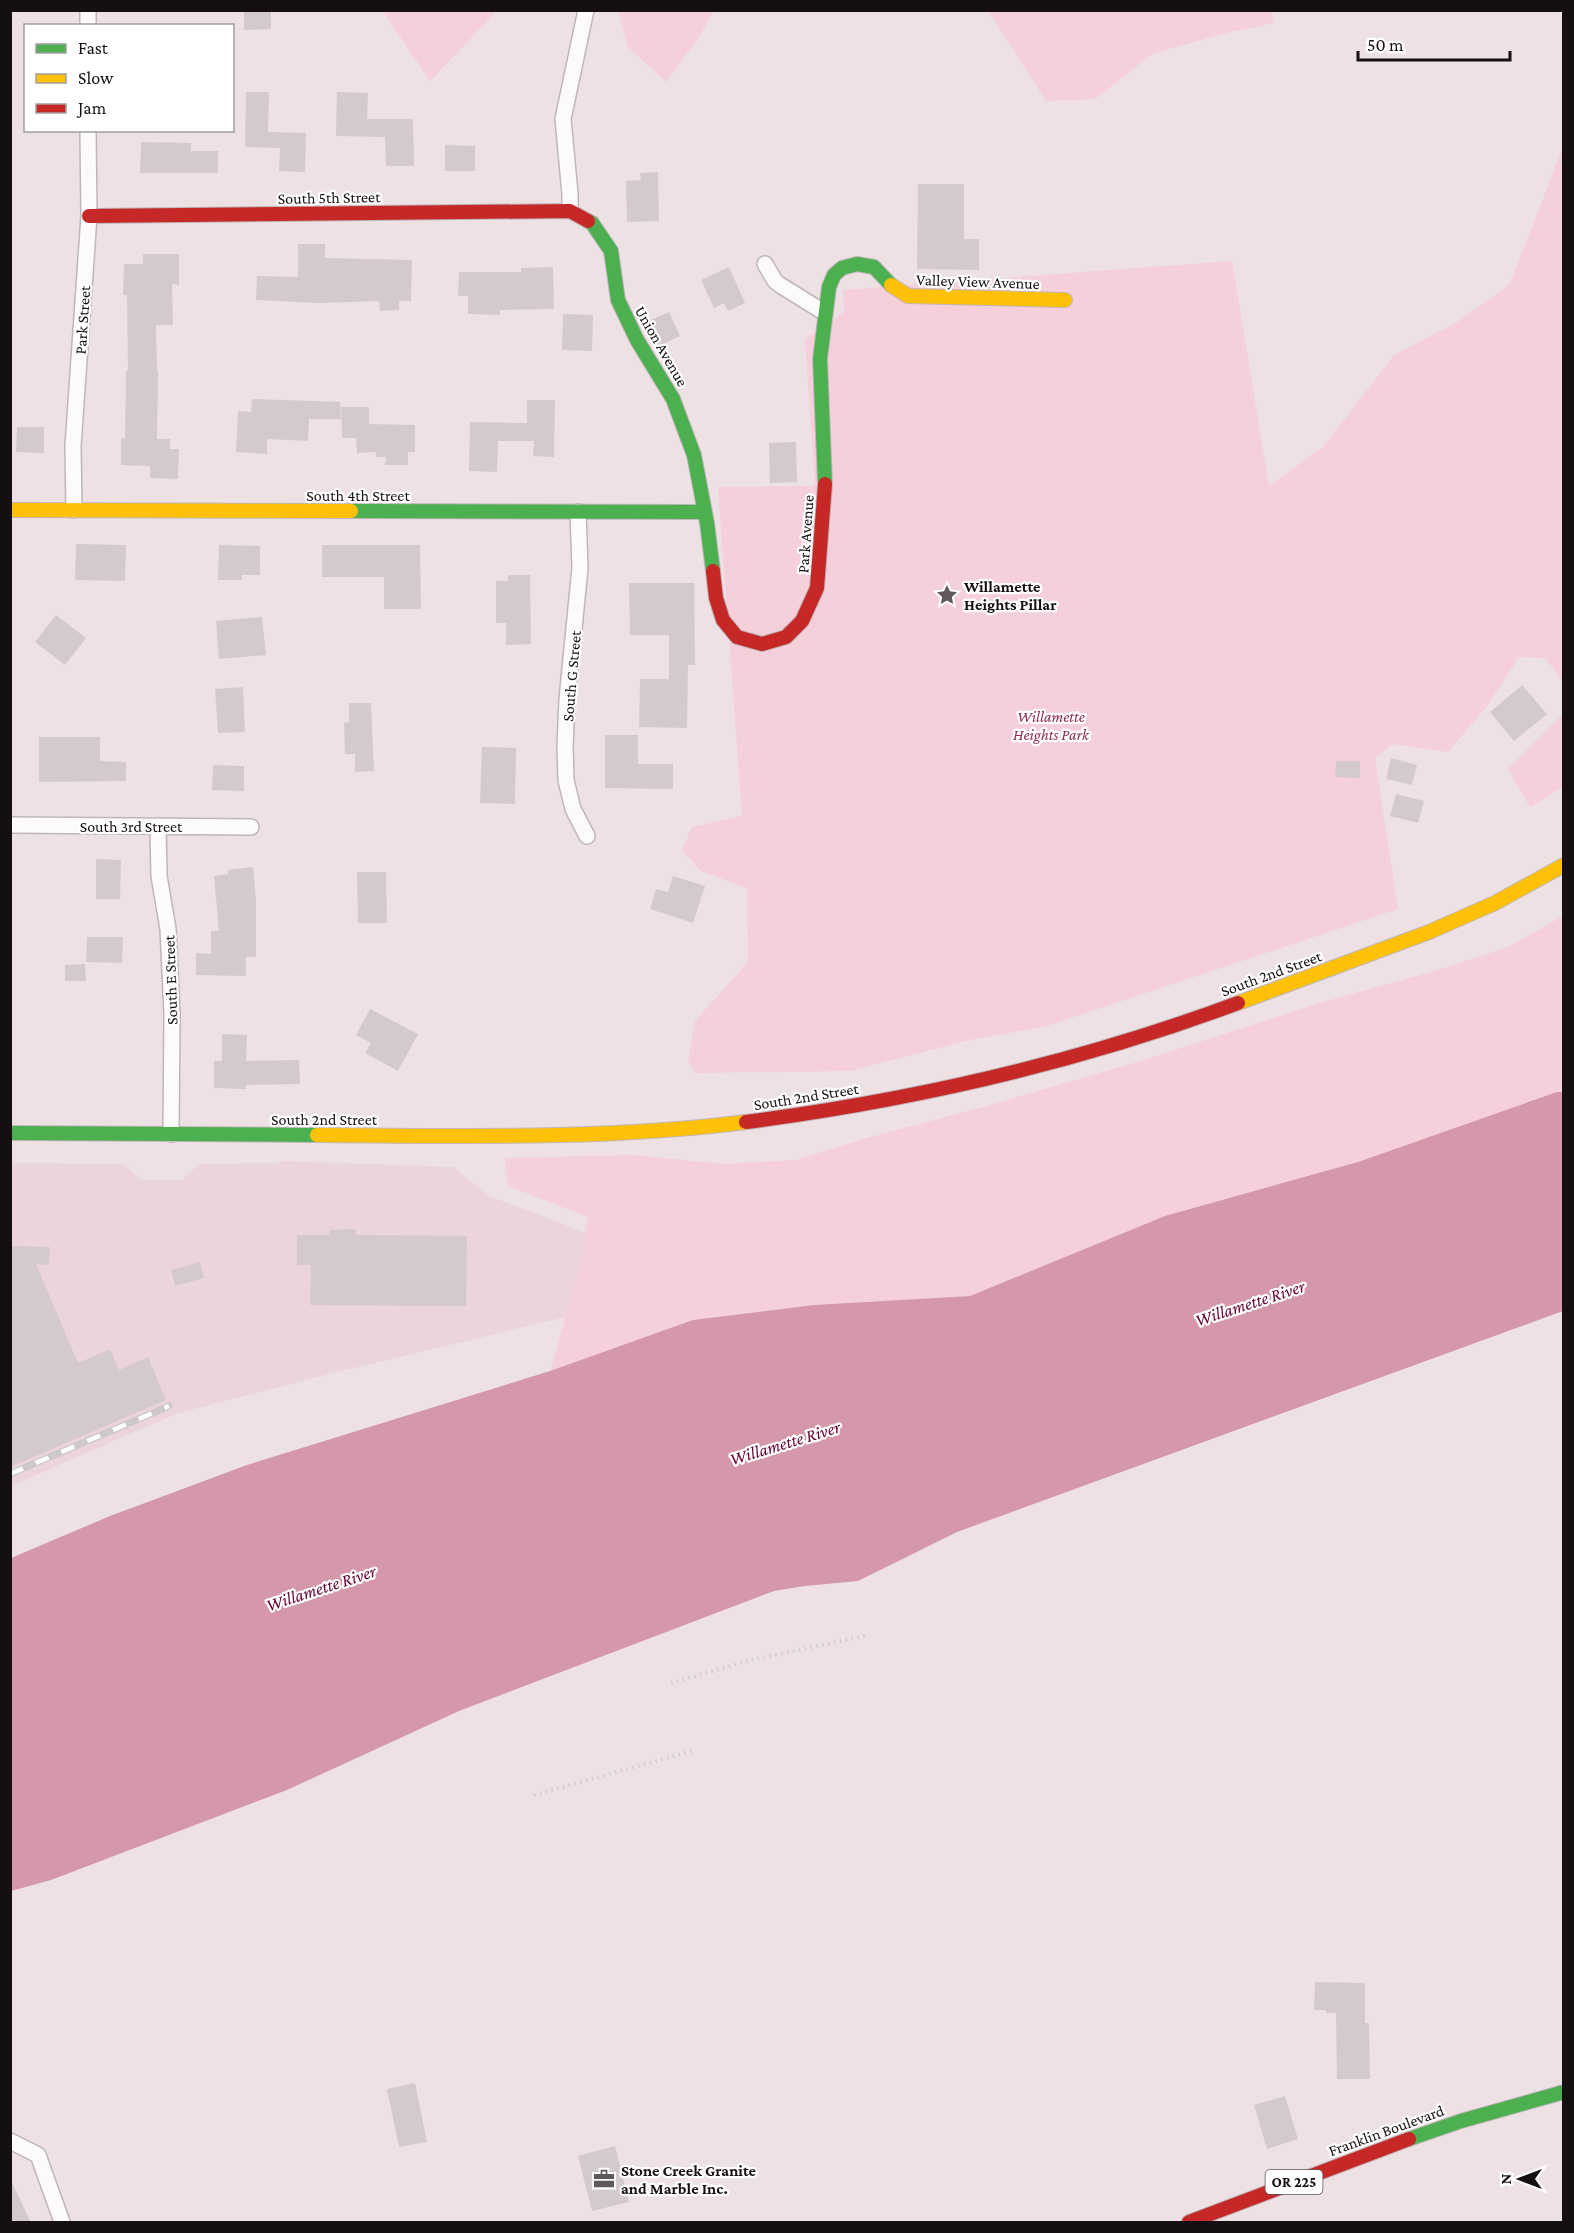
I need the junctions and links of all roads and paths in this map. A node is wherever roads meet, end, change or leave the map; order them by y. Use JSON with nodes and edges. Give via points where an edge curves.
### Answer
{"nodes":[{"id":1,"x":586,"y":10,"type":"edge"},
{"id":2,"x":88,"y":132,"type":"edge"},
{"id":3,"x":570,"y":211,"type":"junction"},
{"id":4,"x":89,"y":216,"type":"junction"},
{"id":5,"x":765,"y":264,"type":"dead end"},
{"id":6,"x":1065,"y":300,"type":"dead end"},
{"id":7,"x":825,"y":313,"type":"junction"},
{"id":8,"x":10,"y":510,"type":"edge"},
{"id":9,"x":74,"y":510,"type":"junction"},
{"id":10,"x":578,"y":512,"type":"junction"},
{"id":11,"x":705,"y":512,"type":"junction"},
{"id":12,"x":10,"y":825,"type":"edge"},
{"id":13,"x":158,"y":826,"type":"junction"},
{"id":14,"x":251,"y":827,"type":"dead end"},
{"id":15,"x":587,"y":836,"type":"dead end"},
{"id":16,"x":1563,"y":865,"type":"edge"},
{"id":17,"x":10,"y":1133,"type":"edge"},
{"id":18,"x":171,"y":1134,"type":"junction"},
{"id":19,"x":869,"y":1635,"type":"dead end"},
{"id":20,"x":671,"y":1683,"type":"dead end"},
{"id":21,"x":692,"y":1751,"type":"dead end"},
{"id":22,"x":534,"y":1795,"type":"dead end"},
{"id":23,"x":1563,"y":2092,"type":"edge"},
{"id":24,"x":10,"y":2141,"type":"edge"},
{"id":25,"x":62,"y":2223,"type":"edge"},
{"id":26,"x":1189,"y":2223,"type":"edge"}],
"edges":[{"from":1,"to":3,"type":"street","via":[[563,119]]},
{"from":2,"to":4,"type":"street","name":"Park Street"},
{"from":3,"to":4,"type":"street","name":"South 5th Street"},
{"from":3,"to":11,"type":"street","name":"Union Avenue","via":[[592,223],[611,251],[618,300],[637,340],[674,399],[694,455]]},
{"from":4,"to":9,"type":"street","name":"Park Street","via":[[73,446]]},
{"from":5,"to":7,"type":"street","via":[[780,285]]},
{"from":6,"to":7,"type":"street","name":"Valley View Avenue","via":[[908,296],[874,267],[856,264],[834,274]]},
{"from":7,"to":11,"type":"street","name":"Park Avenue","via":[[820,359],[825,480],[817,588],[802,621],[786,637],[762,644],[737,637],[723,620],[716,598]]},
{"from":8,"to":9,"type":"street","name":"South 4th Street"},
{"from":9,"to":10,"type":"street","name":"South 4th Street"},
{"from":10,"to":11,"type":"street","name":"South 4th Street"},
{"from":10,"to":15,"type":"street","name":"South G Street","via":[[580,568],[567,699],[565,769],[573,809]]},
{"from":12,"to":13,"type":"street","name":"South 3rd Street"},
{"from":13,"to":14,"type":"street","name":"South 3rd Street"},
{"from":13,"to":18,"type":"street","name":"South E Street","via":[[172,1014]]},
{"from":16,"to":18,"type":"street","name":"South 2nd Street","via":[[1496,903],[1429,932],[1187,1022],[1053,1063],[904,1096],[773,1119],[624,1132],[434,1136]]},
{"from":17,"to":18,"type":"street","name":"South 2nd Street"},
{"from":19,"to":20,"type":"path","via":[[751,1660]]},
{"from":21,"to":22,"type":"path"},
{"from":23,"to":26,"type":"street","name":"Franklin Boulevard","number":"OR 225","via":[[1388,2146]]},
{"from":24,"to":25,"type":"street","via":[[38,2155]]}]}
